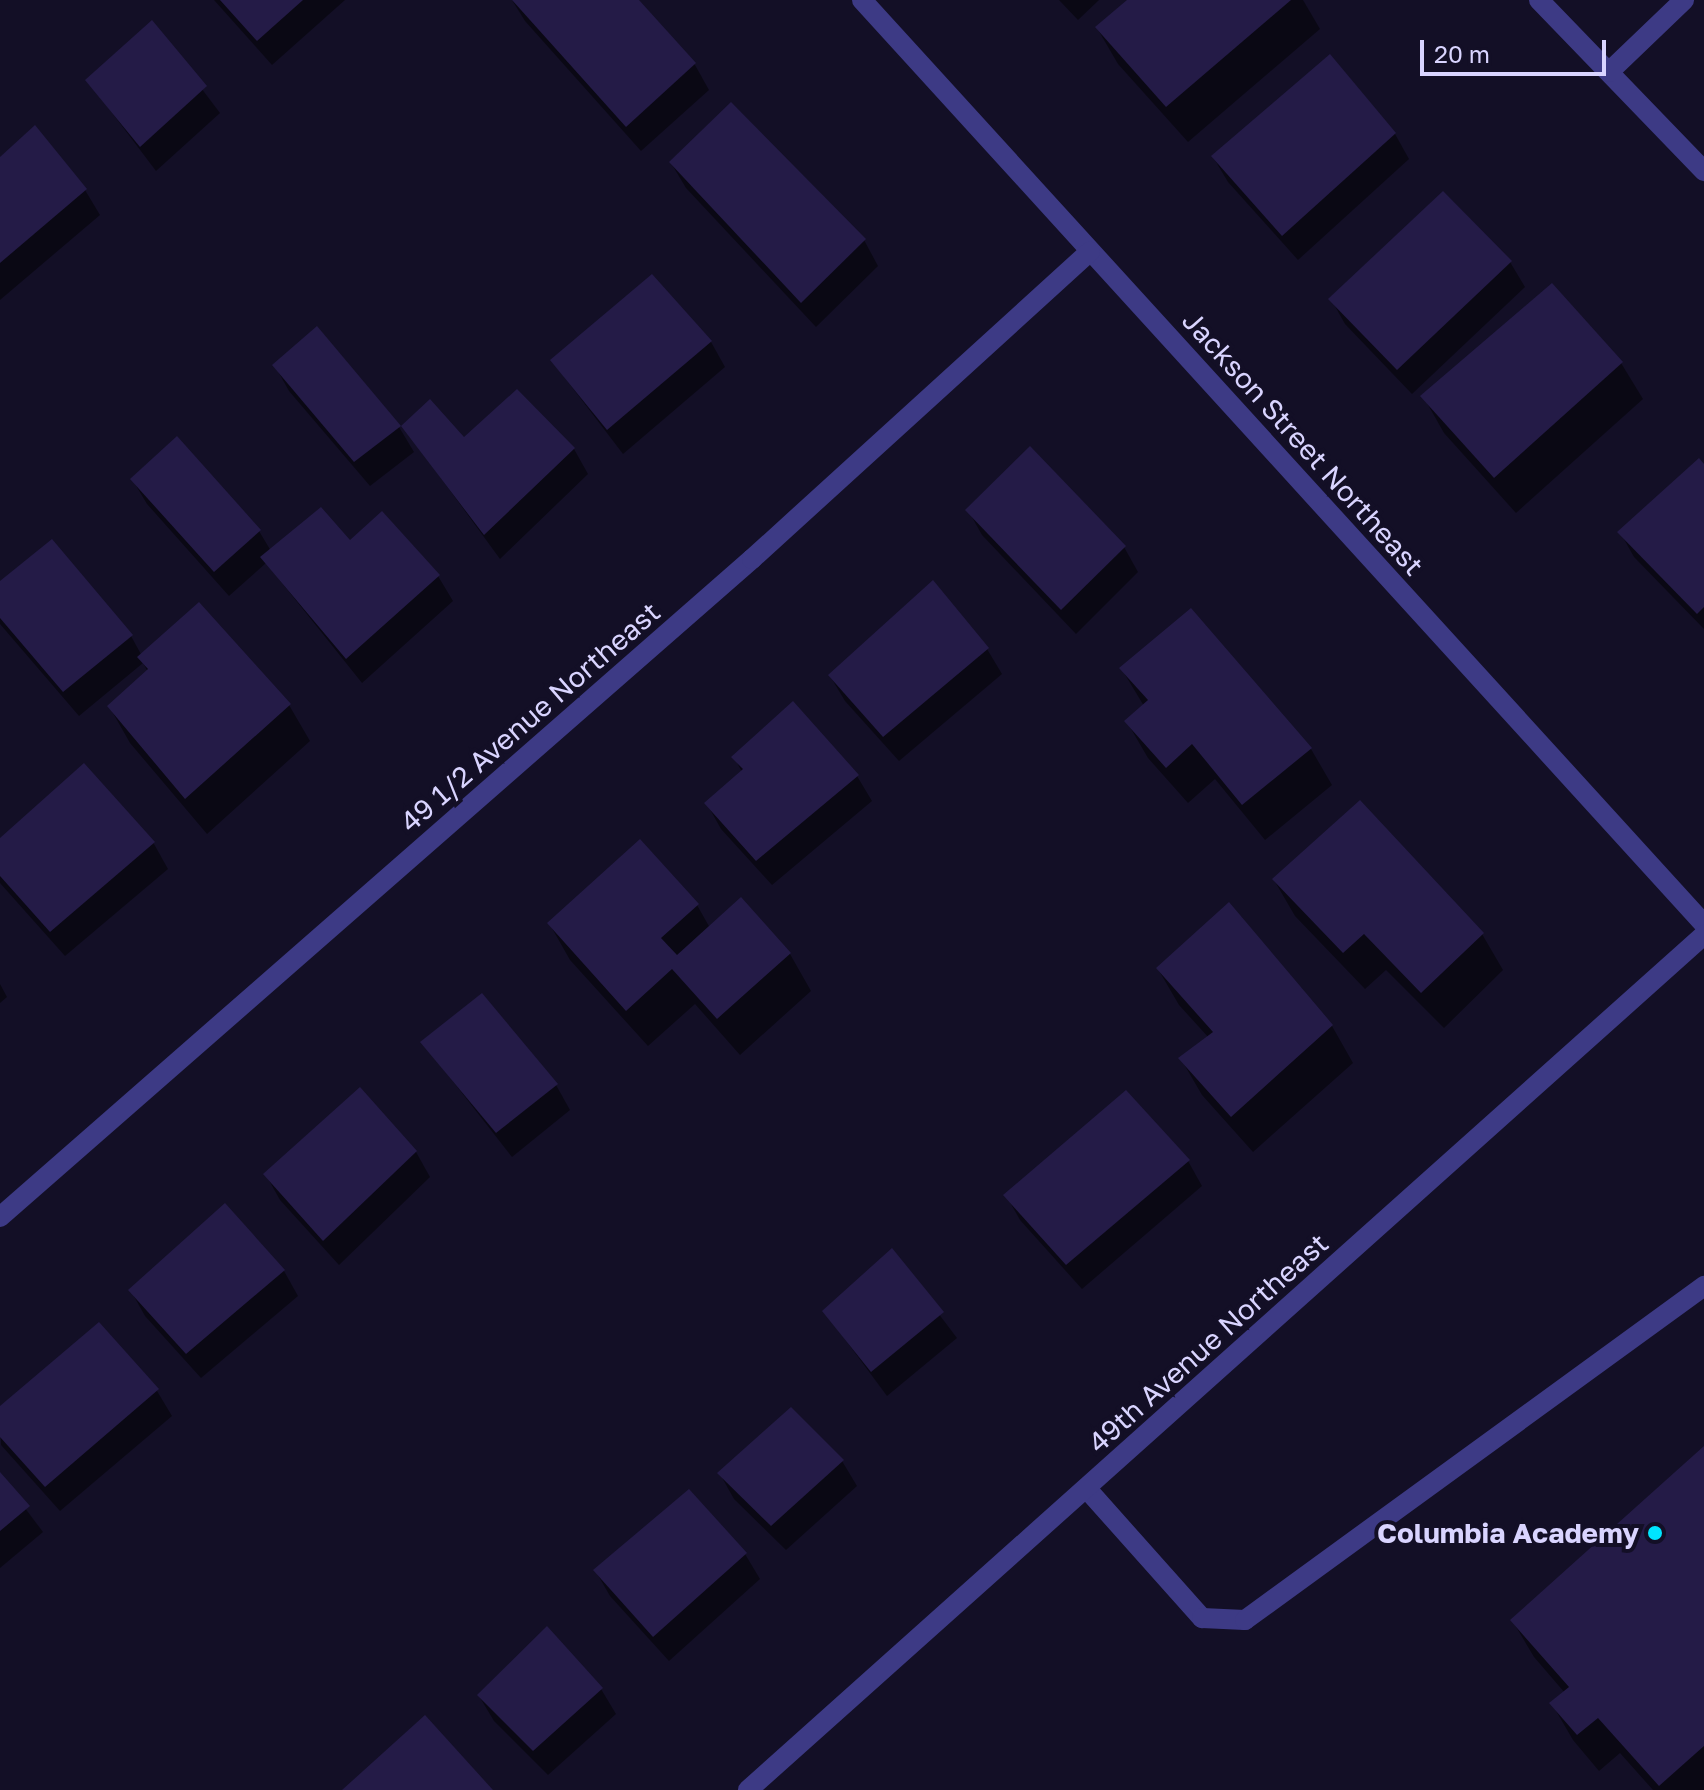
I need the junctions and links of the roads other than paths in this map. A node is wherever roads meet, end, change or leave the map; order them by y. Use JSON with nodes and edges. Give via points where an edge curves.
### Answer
{"nodes":[{"id":1,"x":862,"y":0,"type":"edge"},
{"id":2,"x":1539,"y":0,"type":"edge"},
{"id":3,"x":1684,"y":0,"type":"edge"},
{"id":4,"x":1609,"y":72,"type":"junction"},
{"id":5,"x":1704,"y":171,"type":"edge"},
{"id":6,"x":1090,"y":251,"type":"junction"},
{"id":7,"x":1704,"y":924,"type":"edge"},
{"id":8,"x":1704,"y":935,"type":"edge"},
{"id":9,"x":0,"y":1217,"type":"edge"},
{"id":10,"x":1704,"y":1286,"type":"edge"},
{"id":11,"x":1087,"y":1489,"type":"junction"},
{"id":12,"x":748,"y":1790,"type":"edge"}],
"edges":[{"from":1,"to":6,"type":"street","name":"Jackson Street Northeast"},
{"from":2,"to":4,"type":"street"},
{"from":3,"to":4,"type":"street"},
{"from":4,"to":5,"type":"street"},
{"from":6,"to":7,"type":"street","name":"Jackson Street Northeast"},
{"from":6,"to":9,"type":"street","name":"49 1/2 Avenue Northeast","via":[[752,559]]},
{"from":8,"to":11,"type":"street","name":"49th Avenue Northeast"},
{"from":10,"to":11,"type":"street","via":[[1245,1620],[1202,1618]]},
{"from":11,"to":12,"type":"street","name":"49th Avenue Northeast"}]}
